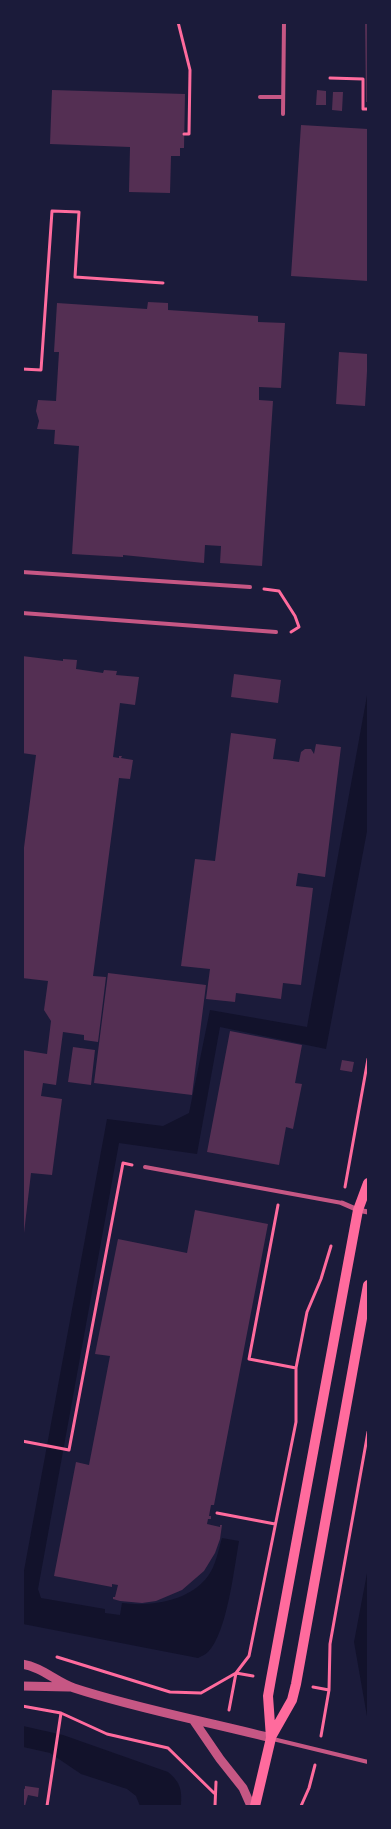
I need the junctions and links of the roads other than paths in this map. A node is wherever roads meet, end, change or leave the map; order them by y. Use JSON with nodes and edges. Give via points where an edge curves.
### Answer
{"nodes":[{"id":1,"x":284,"y":22,"type":"edge"},
{"id":2,"x":260,"y":97,"type":"dead end"},
{"id":3,"x":283,"y":97,"type":"junction"},
{"id":4,"x":283,"y":114,"type":"dead end"},
{"id":5,"x":22,"y":572,"type":"edge"},
{"id":6,"x":250,"y":587,"type":"road end"},
{"id":7,"x":22,"y":613,"type":"edge"},
{"id":8,"x":276,"y":632,"type":"road end"},
{"id":9,"x":145,"y":1167,"type":"road end"},
{"id":10,"x":368,"y":1183,"type":"edge"},
{"id":11,"x":342,"y":1203,"type":"joint"},
{"id":12,"x":363,"y":1211,"type":"edge"},
{"id":13,"x":368,"y":1285,"type":"edge"},
{"id":14,"x":22,"y":1664,"type":"edge"},
{"id":15,"x":22,"y":1686,"type":"edge"},
{"id":16,"x":72,"y":1687,"type":"junction"},
{"id":17,"x":194,"y":1721,"type":"junction"},
{"id":18,"x":271,"y":1738,"type":"junction"},
{"id":19,"x":368,"y":1762,"type":"edge"},
{"id":20,"x":251,"y":1806,"type":"edge"},
{"id":21,"x":255,"y":1806,"type":"edge"}],
"edges":[{"from":1,"to":3,"type":"lane"},
{"from":2,"to":3,"type":"lane"},
{"from":3,"to":4,"type":"lane"},
{"from":5,"to":6,"type":"lane"},
{"from":7,"to":8,"type":"lane"},
{"from":9,"to":11,"type":"lane"},
{"from":10,"to":12,"type":"main road"},
{"from":11,"to":12,"type":"street"},
{"from":12,"to":18,"type":"main road","via":[[268,1696]]},
{"from":13,"to":18,"type":"main road","via":[[296,1684],[292,1700]]},
{"from":14,"to":16,"type":"street","via":[[34,1666]]},
{"from":15,"to":16,"type":"street"},
{"from":16,"to":17,"type":"street"},
{"from":17,"to":18,"type":"street"},
{"from":17,"to":20,"type":"street","via":[[240,1783]]},
{"from":18,"to":19,"type":"lane"},
{"from":18,"to":21,"type":"main road"}]}
